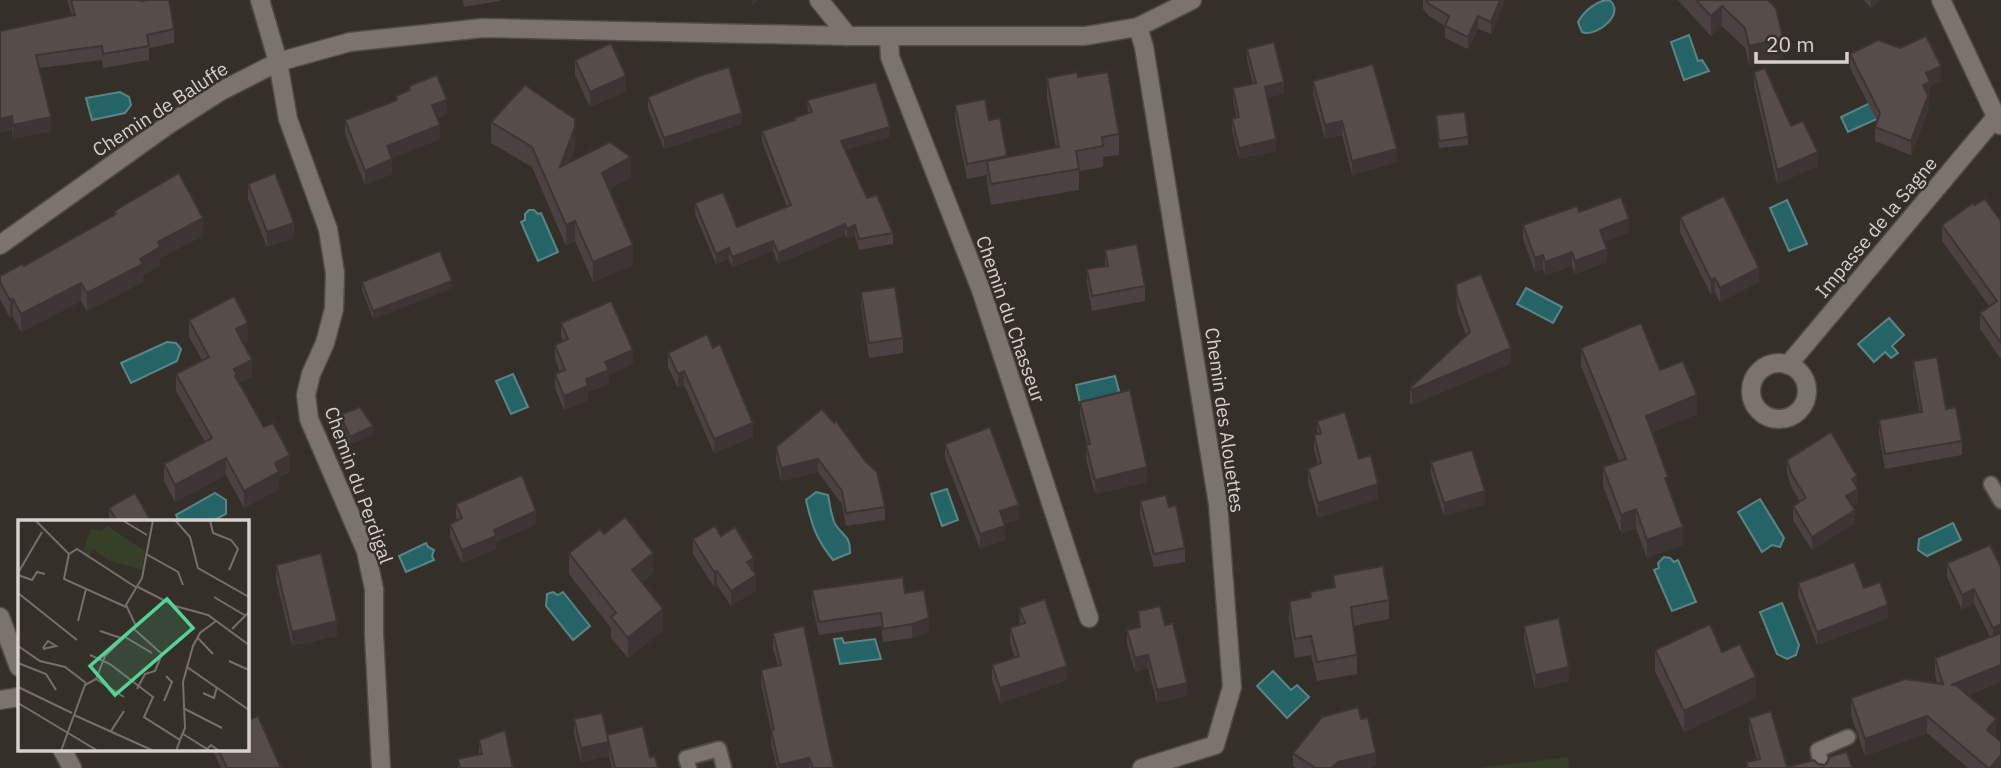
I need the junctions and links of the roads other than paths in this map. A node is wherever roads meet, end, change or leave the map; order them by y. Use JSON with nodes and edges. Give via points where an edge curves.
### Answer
{"nodes":[{"id":1,"x":260,"y":0,"type":"edge"},
{"id":2,"x":819,"y":0,"type":"edge"},
{"id":3,"x":1192,"y":0,"type":"edge"},
{"id":4,"x":1941,"y":0,"type":"edge"},
{"id":5,"x":1138,"y":27,"type":"junction"},
{"id":6,"x":848,"y":36,"type":"junction"},
{"id":7,"x":889,"y":36,"type":"junction"},
{"id":8,"x":278,"y":62,"type":"junction"},
{"id":9,"x":1999,"y":119,"type":"edge"},
{"id":10,"x":0,"y":245,"type":"edge"},
{"id":11,"x":1788,"y":365,"type":"dead end"},
{"id":12,"x":1991,"y":484,"type":"dead end"},
{"id":13,"x":2001,"y":501,"type":"edge"},
{"id":14,"x":0,"y":617,"type":"edge"},
{"id":15,"x":1089,"y":618,"type":"dead end"},
{"id":16,"x":18,"y":664,"type":"edge"},
{"id":17,"x":18,"y":697,"type":"edge"},
{"id":18,"x":0,"y":700,"type":"edge"},
{"id":19,"x":1848,"y":737,"type":"dead end"},
{"id":20,"x":63,"y":750,"type":"edge"},
{"id":21,"x":72,"y":768,"type":"edge"},
{"id":22,"x":381,"y":768,"type":"edge"},
{"id":23,"x":689,"y":768,"type":"edge"},
{"id":24,"x":723,"y":768,"type":"edge"},
{"id":25,"x":1142,"y":768,"type":"edge"},
{"id":26,"x":1822,"y":768,"type":"edge"}],
"edges":[{"from":1,"to":8,"type":"street","name":"Chemin du Perdigal"},
{"from":2,"to":6,"type":"street"},
{"from":3,"to":5,"type":"street","name":"Chemin de Baluffe"},
{"from":4,"to":9,"type":"street"},
{"from":5,"to":7,"type":"street","name":"Chemin de Baluffe","via":[[1084,36]]},
{"from":5,"to":25,"type":"street","name":"Chemin des Alouettes","via":[[1218,504],[1232,687],[1215,745]]},
{"from":6,"to":7,"type":"street","name":"Chemin de Baluffe"},
{"from":6,"to":8,"type":"street","name":"Chemin de Baluffe","via":[[483,28],[350,42]]},
{"from":7,"to":15,"type":"street","name":"Chemin du Chasseur","via":[[890,57],[981,290]]},
{"from":8,"to":10,"type":"street","name":"Chemin de Baluffe","via":[[168,125]]},
{"from":8,"to":22,"type":"street","name":"Chemin du Perdigal","via":[[288,119],[328,229],[335,273],[334,309],[306,395],[309,419],[366,551],[374,589]]},
{"from":9,"to":11,"type":"street","name":"Impasse de la Sagne"},
{"from":12,"to":13,"type":"lane"},
{"from":14,"to":16,"type":"street"},
{"from":17,"to":18,"type":"street"},
{"from":19,"to":26,"type":"lane","via":[[1818,750]]},
{"from":20,"to":21,"type":"street"},
{"from":23,"to":24,"type":"lane","via":[[687,758],[719,749]]}]}
